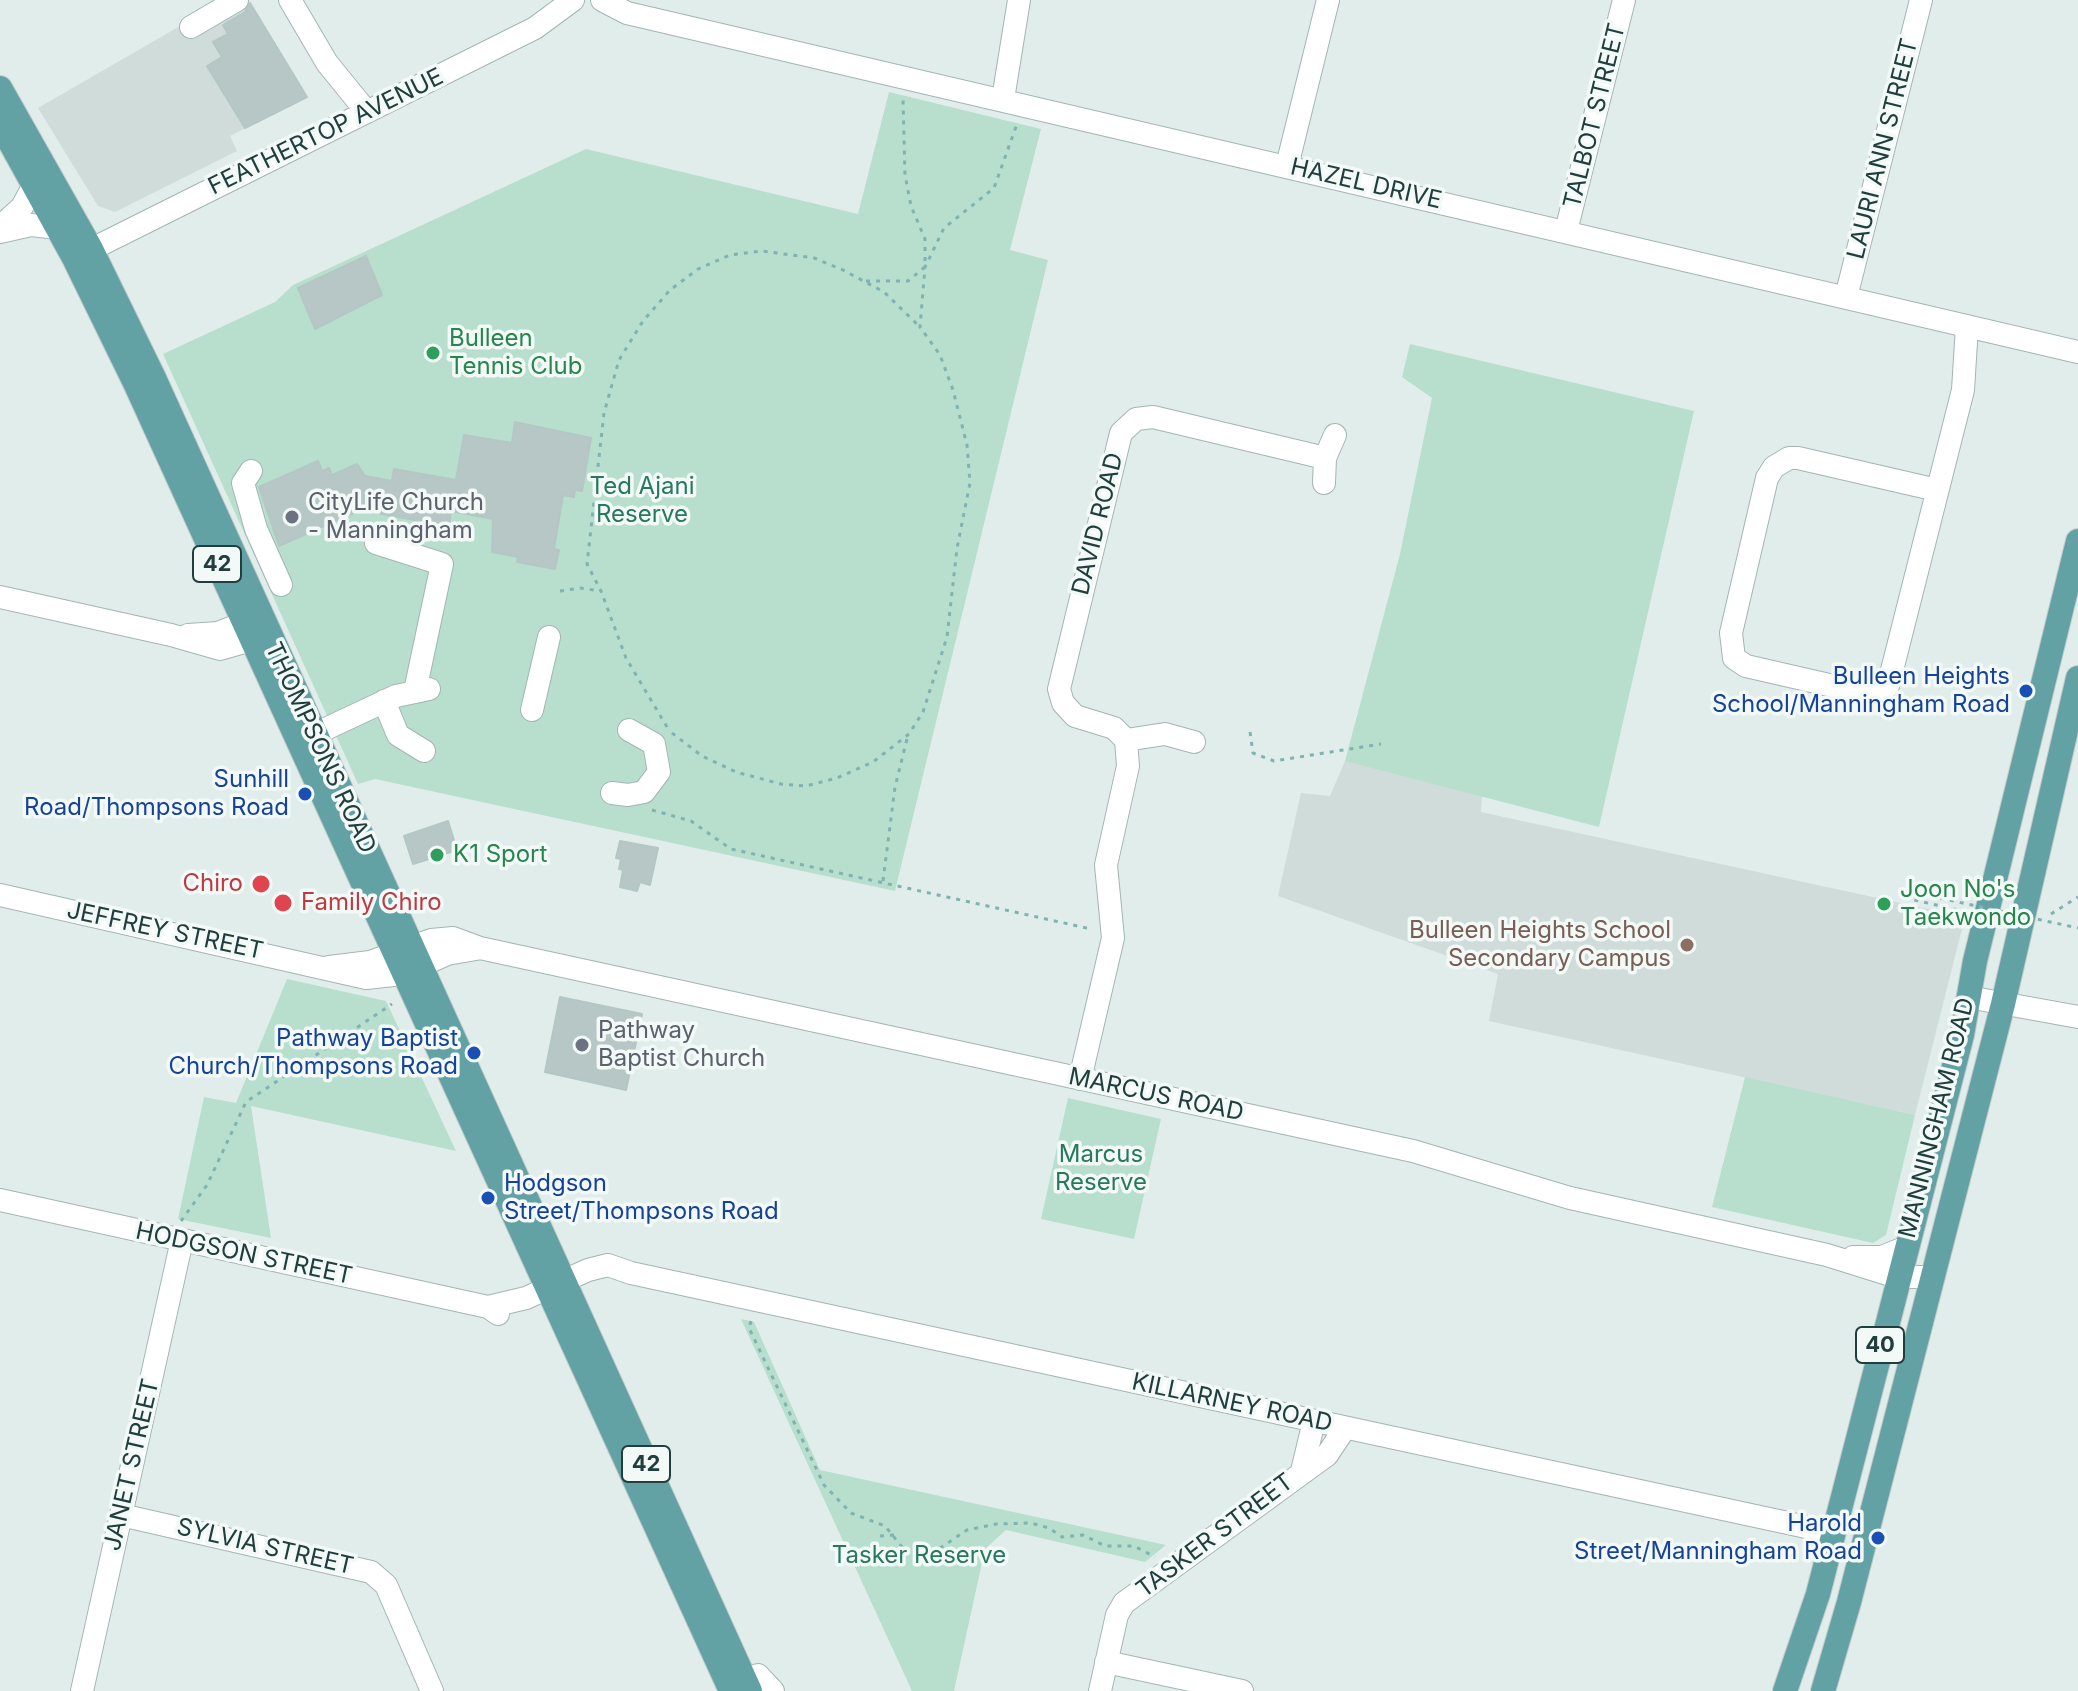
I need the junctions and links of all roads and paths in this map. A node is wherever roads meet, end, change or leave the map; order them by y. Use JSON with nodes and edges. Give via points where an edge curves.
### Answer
{"nodes":[{"id":1,"x":237,"y":0,"type":"edge"},
{"id":2,"x":290,"y":0,"type":"edge"},
{"id":3,"x":573,"y":0,"type":"edge"},
{"id":4,"x":602,"y":0,"type":"edge"},
{"id":5,"x":623,"y":0,"type":"edge"},
{"id":6,"x":1019,"y":0,"type":"edge"},
{"id":7,"x":1328,"y":0,"type":"edge"},
{"id":8,"x":1624,"y":0,"type":"edge"},
{"id":9,"x":1921,"y":0,"type":"edge"},
{"id":10,"x":654,"y":17,"type":"junction"},
{"id":11,"x":191,"y":27,"type":"dead end"},
{"id":12,"x":0,"y":88,"type":"edge"},
{"id":13,"x":903,"y":93,"type":"dead end"},
{"id":14,"x":995,"y":97,"type":"junction"},
{"id":15,"x":358,"y":116,"type":"junction"},
{"id":16,"x":1018,"y":121,"type":"dead end"},
{"id":17,"x":0,"y":124,"type":"edge"},
{"id":18,"x":1287,"y":166,"type":"junction"},
{"id":19,"x":34,"y":185,"type":"junction"},
{"id":20,"x":58,"y":228,"type":"junction"},
{"id":21,"x":0,"y":229,"type":"edge"},
{"id":22,"x":1566,"y":231,"type":"junction"},
{"id":23,"x":82,"y":254,"type":"junction"},
{"id":24,"x":925,"y":267,"type":"junction"},
{"id":25,"x":863,"y":280,"type":"junction"},
{"id":26,"x":1846,"y":297,"type":"junction"},
{"id":27,"x":1967,"y":326,"type":"junction"},
{"id":28,"x":920,"y":327,"type":"junction"},
{"id":29,"x":1991,"y":332,"type":"junction"},
{"id":30,"x":2078,"y":352,"type":"edge"},
{"id":31,"x":1963,"y":390,"type":"junction"},
{"id":32,"x":1335,"y":435,"type":"dead end"},
{"id":33,"x":1325,"y":458,"type":"junction"},
{"id":34,"x":251,"y":471,"type":"dead end"},
{"id":35,"x":1324,"y":483,"type":"dead end"},
{"id":36,"x":1937,"y":490,"type":"junction"},
{"id":37,"x":2078,"y":541,"type":"edge"},
{"id":38,"x":376,"y":543,"type":"dead end"},
{"id":39,"x":560,"y":591,"type":"dead end"},
{"id":40,"x":601,"y":591,"type":"junction"},
{"id":41,"x":0,"y":597,"type":"edge"},
{"id":42,"x":252,"y":620,"type":"junction"},
{"id":43,"x":549,"y":637,"type":"dead end"},
{"id":44,"x":2078,"y":678,"type":"edge"},
{"id":45,"x":384,"y":701,"type":"junction"},
{"id":46,"x":532,"y":710,"type":"dead end"},
{"id":47,"x":629,"y":730,"type":"dead end"},
{"id":48,"x":1250,"y":732,"type":"dead end"},
{"id":49,"x":909,"y":734,"type":"junction"},
{"id":50,"x":306,"y":738,"type":"junction"},
{"id":51,"x":1126,"y":740,"type":"junction"},
{"id":52,"x":1194,"y":742,"type":"dead end"},
{"id":53,"x":1381,"y":744,"type":"dead end"},
{"id":54,"x":424,"y":751,"type":"dead end"},
{"id":55,"x":612,"y":793,"type":"dead end"},
{"id":56,"x":643,"y":811,"type":"dead end"},
{"id":57,"x":883,"y":881,"type":"junction"},
{"id":58,"x":0,"y":895,"type":"edge"},
{"id":59,"x":2078,"y":897,"type":"edge"},
{"id":60,"x":1967,"y":912,"type":"dead end"},
{"id":61,"x":2051,"y":914,"type":"dead end"},
{"id":62,"x":2078,"y":928,"type":"edge"},
{"id":63,"x":1094,"y":930,"type":"dead end"},
{"id":64,"x":407,"y":962,"type":"junction"},
{"id":65,"x":1968,"y":997,"type":"junction"},
{"id":66,"x":392,"y":1004,"type":"dead end"},
{"id":67,"x":2003,"y":1004,"type":"junction"},
{"id":68,"x":2078,"y":1017,"type":"edge"},
{"id":69,"x":1080,"y":1079,"type":"junction"},
{"id":70,"x":0,"y":1200,"type":"edge"},
{"id":71,"x":181,"y":1230,"type":"junction"},
{"id":72,"x":1904,"y":1248,"type":"junction"},
{"id":73,"x":1827,"y":1255,"type":"junction"},
{"id":74,"x":1897,"y":1277,"type":"junction"},
{"id":75,"x":1931,"y":1277,"type":"junction"},
{"id":76,"x":557,"y":1292,"type":"junction"},
{"id":77,"x":751,"y":1318,"type":"dead end"},
{"id":78,"x":1314,"y":1421,"type":"junction"},
{"id":79,"x":1345,"y":1428,"type":"junction"},
{"id":80,"x":1302,"y":1471,"type":"junction"},
{"id":81,"x":121,"y":1515,"type":"junction"},
{"id":82,"x":1834,"y":1533,"type":"junction"},
{"id":83,"x":894,"y":1535,"type":"junction"},
{"id":84,"x":880,"y":1536,"type":"dead end"},
{"id":85,"x":1155,"y":1557,"type":"dead end"},
{"id":86,"x":1106,"y":1662,"type":"junction"},
{"id":87,"x":739,"y":1688,"type":"edge"},
{"id":88,"x":82,"y":1691,"type":"edge"},
{"id":89,"x":432,"y":1691,"type":"edge"},
{"id":90,"x":773,"y":1691,"type":"edge"},
{"id":91,"x":1100,"y":1691,"type":"edge"},
{"id":92,"x":1242,"y":1691,"type":"edge"},
{"id":93,"x":1785,"y":1691,"type":"edge"},
{"id":94,"x":1823,"y":1691,"type":"edge"}],
"edges":[{"from":1,"to":11,"type":"street"},
{"from":2,"to":15,"type":"street"},
{"from":3,"to":15,"type":"street","name":"FEATHERTOP AVENUE","via":[[535,28]]},
{"from":4,"to":10,"type":"street","name":"HAZEL DRIVE","via":[[618,10]]},
{"from":5,"to":10,"type":"street","name":"HAZEL DRIVE"},
{"from":6,"to":14,"type":"street"},
{"from":7,"to":18,"type":"street"},
{"from":8,"to":22,"type":"street","name":"TALBOT STREET"},
{"from":9,"to":26,"type":"street","name":"LAURI ANN STREET"},
{"from":10,"to":14,"type":"street","name":"HAZEL DRIVE"},
{"from":12,"to":23,"type":"main road","name":"THOMPSONS ROAD","number":"42"},
{"from":13,"to":24,"type":"path","via":[[905,175],[925,239]]},
{"from":14,"to":18,"type":"street","name":"HAZEL DRIVE"},
{"from":15,"to":23,"type":"street","name":"FEATHERTOP AVENUE"},
{"from":16,"to":24,"type":"path","via":[[994,188],[944,228]]},
{"from":17,"to":19,"type":"main road","name":"THOMPSONS ROAD","number":"42"},
{"from":18,"to":22,"type":"street","name":"HAZEL DRIVE"},
{"from":19,"to":20,"type":"main road","name":"THOMPSONS ROAD","number":"42"},
{"from":19,"to":21,"type":"street"},
{"from":20,"to":21,"type":"street"},
{"from":20,"to":23,"type":"main road","name":"THOMPSONS ROAD","number":"42"},
{"from":22,"to":26,"type":"street","name":"HAZEL DRIVE"},
{"from":23,"to":42,"type":"main road","name":"THOMPSONS ROAD","number":"42","via":[[136,385]]},
{"from":24,"to":25,"type":"path","via":[[908,281]]},
{"from":24,"to":28,"type":"path"},
{"from":25,"to":28,"type":"path","via":[[884,292]]},
{"from":25,"to":40,"type":"path","via":[[805,256],[744,252],[698,269],[657,303],[619,360],[602,424],[587,564]]},
{"from":26,"to":27,"type":"street","name":"HAZEL DRIVE"},
{"from":27,"to":29,"type":"street","name":"HAZEL DRIVE"},
{"from":27,"to":31,"type":"street"},
{"from":28,"to":49,"type":"path","via":[[940,355],[953,390],[970,483],[947,637],[923,712]]},
{"from":29,"to":30,"type":"street","name":"HAZEL DRIVE"},
{"from":29,"to":31,"type":"street"},
{"from":31,"to":36,"type":"street"},
{"from":32,"to":33,"type":"street"},
{"from":33,"to":35,"type":"street"},
{"from":33,"to":51,"type":"street","name":"DAVID ROAD","via":[[1161,418],[1136,419],[1121,433],[1059,689],[1075,716],[1114,728]]},
{"from":34,"to":42,"type":"street","via":[[243,483],[256,529],[285,583]]},
{"from":36,"to":36,"type":"street","via":[[1884,691],[1864,693],[1746,666],[1734,658],[1731,633],[1767,478],[1774,467],[1798,458]]},
{"from":37,"to":65,"type":"main road","name":"MANNINGHAM ROAD","number":"40"},
{"from":38,"to":45,"type":"street","via":[[442,564],[422,690]]},
{"from":39,"to":40,"type":"path"},
{"from":40,"to":49,"type":"path","via":[[626,658],[659,717],[678,739],[717,764],[755,778],[806,786],[863,768]]},
{"from":41,"to":42,"type":"street","via":[[220,649]]},
{"from":42,"to":50,"type":"main road","name":"THOMPSONS ROAD","number":"42"},
{"from":43,"to":46,"type":"street"},
{"from":44,"to":67,"type":"main road","name":"MANNINGHAM ROAD","number":"40"},
{"from":45,"to":50,"type":"street"},
{"from":45,"to":54,"type":"street","via":[[398,735]]},
{"from":47,"to":55,"type":"street","via":[[654,744],[659,772],[644,792]]},
{"from":48,"to":53,"type":"path","via":[[1253,753],[1263,760]]},
{"from":49,"to":57,"type":"path","via":[[895,787]]},
{"from":50,"to":64,"type":"main road","name":"THOMPSONS ROAD","number":"42"},
{"from":51,"to":52,"type":"street","via":[[1165,734]]},
{"from":51,"to":69,"type":"street","via":[[1128,766],[1106,865],[1113,938]]},
{"from":56,"to":57,"type":"path","via":[[662,810],[691,821],[731,849]]},
{"from":57,"to":63,"type":"path"},
{"from":58,"to":64,"type":"street","name":"JEFFREY STREET","via":[[329,967]]},
{"from":59,"to":61,"type":"path"},
{"from":60,"to":62,"type":"path","bridge":true,"via":[[1906,894]]},
{"from":64,"to":69,"type":"street","name":"MARCUS ROAD","via":[[480,948]]},
{"from":64,"to":76,"type":"main road","name":"THOMPSONS ROAD","number":"42"},
{"from":65,"to":67,"type":"street"},
{"from":65,"to":72,"type":"main road","name":"MANNINGHAM ROAD","number":"40"},
{"from":66,"to":71,"type":"path","via":[[246,1102]]},
{"from":67,"to":68,"type":"street"},
{"from":67,"to":75,"type":"main road","name":"MANNINGHAM ROAD","number":"40"},
{"from":69,"to":73,"type":"street","name":"MARCUS ROAD","via":[[1413,1151],[1570,1198]]},
{"from":70,"to":71,"type":"street","name":"HODGSON STREET"},
{"from":71,"to":76,"type":"street","name":"HODGSON STREET","via":[[488,1307],[498,1314],[513,1316]]},
{"from":71,"to":81,"type":"street","name":"JANET STREET"},
{"from":72,"to":73,"type":"street","name":"MARCUS ROAD","via":[[1871,1258]]},
{"from":72,"to":74,"type":"main road","name":"MANNINGHAM ROAD","number":"40"},
{"from":73,"to":74,"type":"street","name":"MARCUS ROAD"},
{"from":74,"to":75,"type":"street","name":"MARCUS ROAD"},
{"from":74,"to":82,"type":"main road","name":"MANNINGHAM ROAD","number":"40"},
{"from":75,"to":94,"type":"main road","name":"MANNINGHAM ROAD","number":"40"},
{"from":76,"to":78,"type":"street","name":"KILLARNEY ROAD","via":[[600,1266],[617,1267]]},
{"from":76,"to":87,"type":"main road","name":"THOMPSONS ROAD","number":"42"},
{"from":77,"to":83,"type":"path","via":[[749,1328],[824,1485],[843,1507]]},
{"from":78,"to":79,"type":"street","name":"KILLARNEY ROAD"},
{"from":78,"to":80,"type":"street","name":"TASKER STREET"},
{"from":79,"to":80,"type":"street","name":"TASKER STREET","via":[[1327,1455]]},
{"from":79,"to":82,"type":"street","name":"KILLARNEY ROAD"},
{"from":80,"to":86,"type":"street","name":"TASKER STREET","via":[[1124,1603]]},
{"from":81,"to":88,"type":"street","name":"JANET STREET"},
{"from":81,"to":89,"type":"street","name":"SYLVIA STREET","via":[[371,1572],[392,1596]]},
{"from":82,"to":93,"type":"main road","name":"MANNINGHAM ROAD","number":"40"},
{"from":83,"to":84,"type":"path"},
{"from":83,"to":85,"type":"path","via":[[911,1558],[921,1560],[967,1530],[1031,1523],[1062,1537],[1087,1536],[1105,1546],[1134,1546]]},
{"from":86,"to":91,"type":"street","name":"TASKER STREET"},
{"from":86,"to":92,"type":"street"},
{"from":87,"to":90,"type":"street","name":"THOMPSONS ROAD","via":[[758,1675]]}]}
